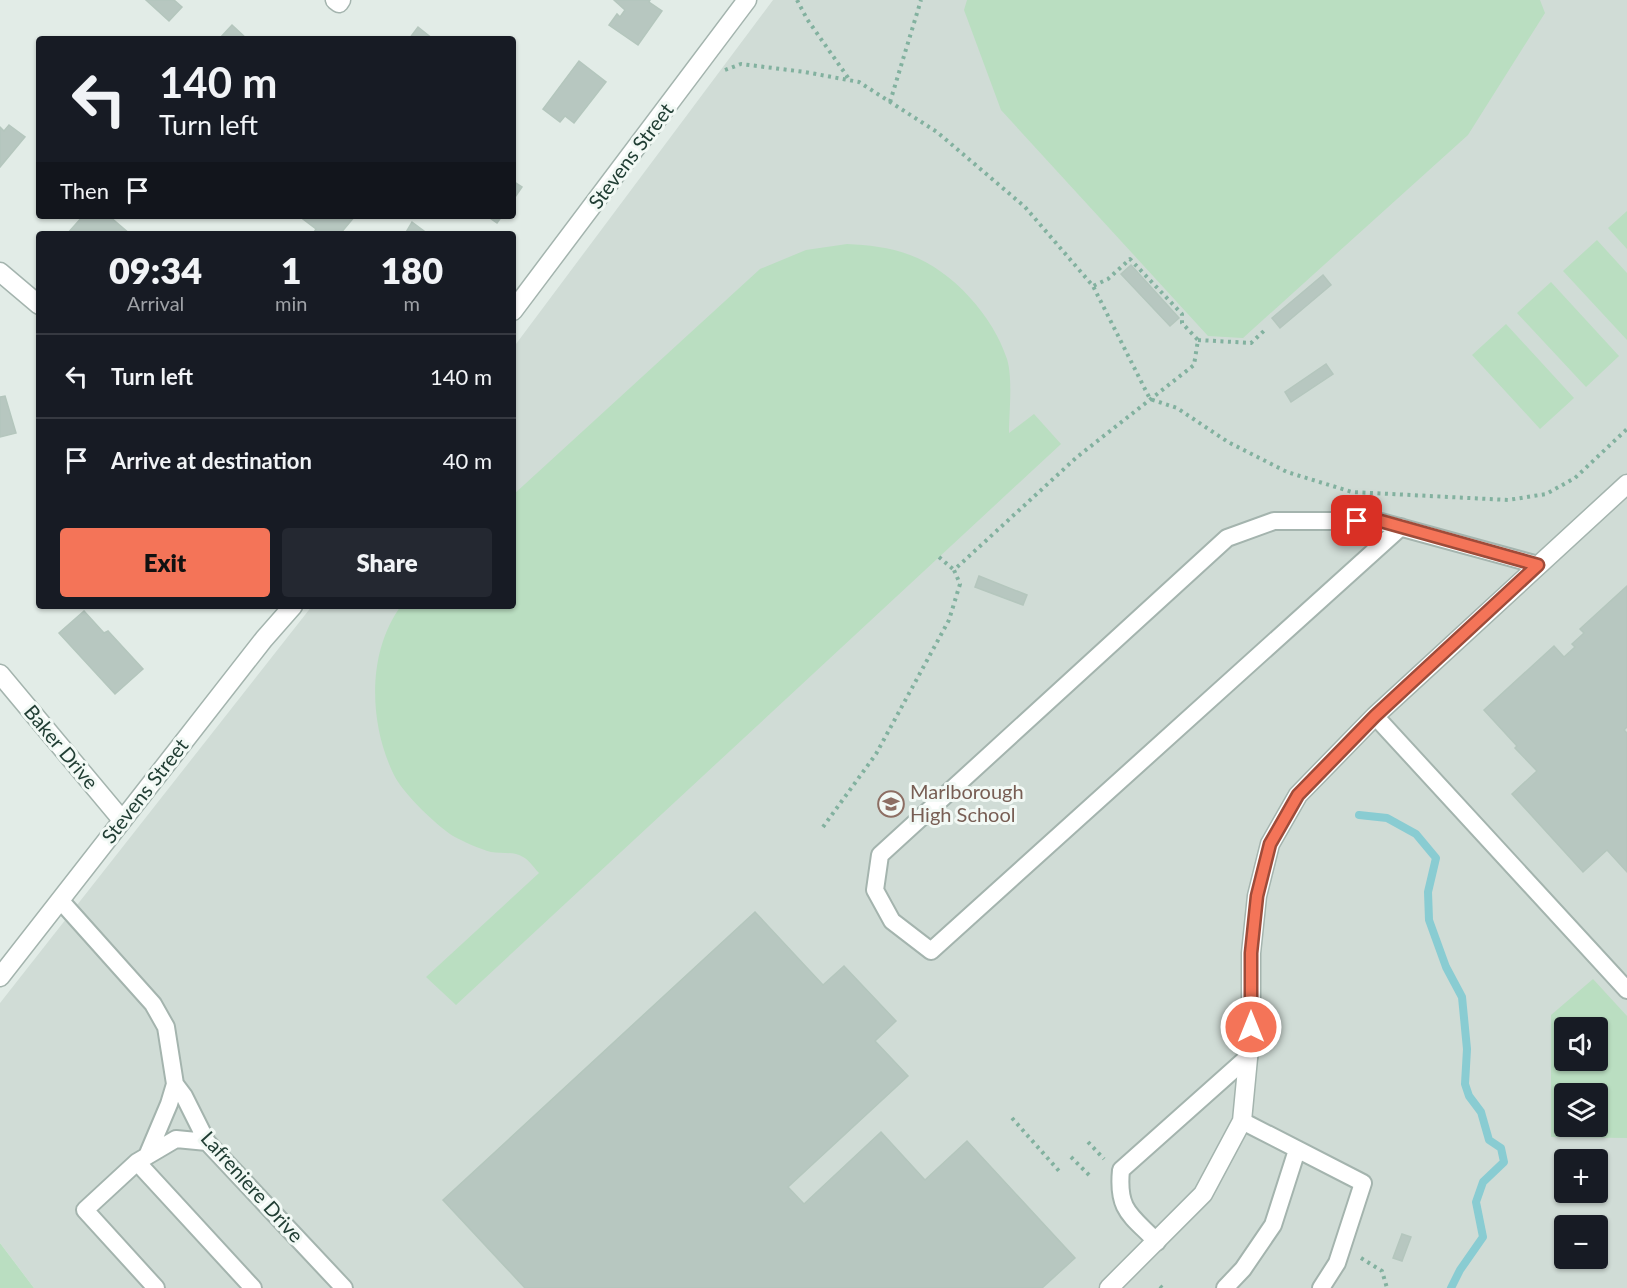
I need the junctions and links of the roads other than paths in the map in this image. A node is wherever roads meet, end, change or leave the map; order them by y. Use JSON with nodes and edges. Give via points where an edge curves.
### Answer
{"nodes":[{"id":1,"x":335,"y":0,"type":"edge"},
{"id":2,"x":341,"y":0,"type":"edge"},
{"id":3,"x":747,"y":0,"type":"edge"},
{"id":4,"x":0,"y":272,"type":"edge"},
{"id":5,"x":36,"y":302,"type":"edge"},
{"id":6,"x":516,"y":307,"type":"edge"},
{"id":7,"x":1627,"y":484,"type":"edge"},
{"id":8,"x":1401,"y":527,"type":"junction"},
{"id":9,"x":1538,"y":565,"type":"junction"},
{"id":10,"x":290,"y":609,"type":"edge"},
{"id":11,"x":0,"y":674,"type":"edge"},
{"id":12,"x":1375,"y":716,"type":"junction"},
{"id":13,"x":122,"y":820,"type":"junction"},
{"id":14,"x":60,"y":900,"type":"junction"},
{"id":15,"x":0,"y":977,"type":"edge"},
{"id":16,"x":1627,"y":990,"type":"edge"},
{"id":17,"x":1249,"y":1056,"type":"junction"},
{"id":18,"x":175,"y":1084,"type":"junction"},
{"id":19,"x":1242,"y":1121,"type":"junction"},
{"id":20,"x":207,"y":1142,"type":"junction"},
{"id":21,"x":1297,"y":1150,"type":"junction"},
{"id":22,"x":142,"y":1159,"type":"junction"},
{"id":23,"x":1157,"y":1242,"type":"junction"},
{"id":24,"x":156,"y":1288,"type":"edge"},
{"id":25,"x":254,"y":1288,"type":"edge"},
{"id":26,"x":344,"y":1288,"type":"edge"},
{"id":27,"x":1108,"y":1288,"type":"edge"},
{"id":28,"x":1225,"y":1288,"type":"edge"},
{"id":29,"x":1321,"y":1288,"type":"edge"}],
"edges":[{"from":1,"to":2,"type":"street"},
{"from":3,"to":6,"type":"street","name":"Stevens Street"},
{"from":4,"to":5,"type":"street"},
{"from":7,"to":9,"type":"street"},
{"from":8,"to":8,"type":"lane","via":[[1377,520],[1274,521],[1227,538],[880,855],[875,890],[892,921],[931,951]]},
{"from":8,"to":9,"type":"lane"},
{"from":9,"to":12,"type":"street"},
{"from":10,"to":13,"type":"street","name":"Stevens Street"},
{"from":11,"to":13,"type":"street","name":"Baker Drive"},
{"from":12,"to":16,"type":"lane"},
{"from":12,"to":17,"type":"street","via":[[1298,795],[1270,844],[1257,896],[1251,953]]},
{"from":13,"to":14,"type":"street","name":"Stevens Street"},
{"from":14,"to":15,"type":"street","name":"Stevens Street"},
{"from":14,"to":18,"type":"lane","name":"Lafreniere Drive","via":[[153,1004],[166,1027]]},
{"from":17,"to":19,"type":"street"},
{"from":17,"to":23,"type":"lane","via":[[1121,1170],[1119,1190],[1126,1210]]},
{"from":18,"to":20,"type":"lane","name":"Lafreniere Drive"},
{"from":18,"to":22,"type":"lane"},
{"from":19,"to":21,"type":"lane"},
{"from":19,"to":23,"type":"street","via":[[1203,1194]]},
{"from":20,"to":22,"type":"lane","via":[[176,1139]]},
{"from":20,"to":26,"type":"lane","name":"Lafreniere Drive"},
{"from":21,"to":28,"type":"lane","via":[[1273,1225]]},
{"from":21,"to":29,"type":"lane","via":[[1364,1183],[1337,1263]]},
{"from":22,"to":24,"type":"lane","via":[[85,1210]]},
{"from":22,"to":25,"type":"lane"},
{"from":23,"to":27,"type":"street"}]}
